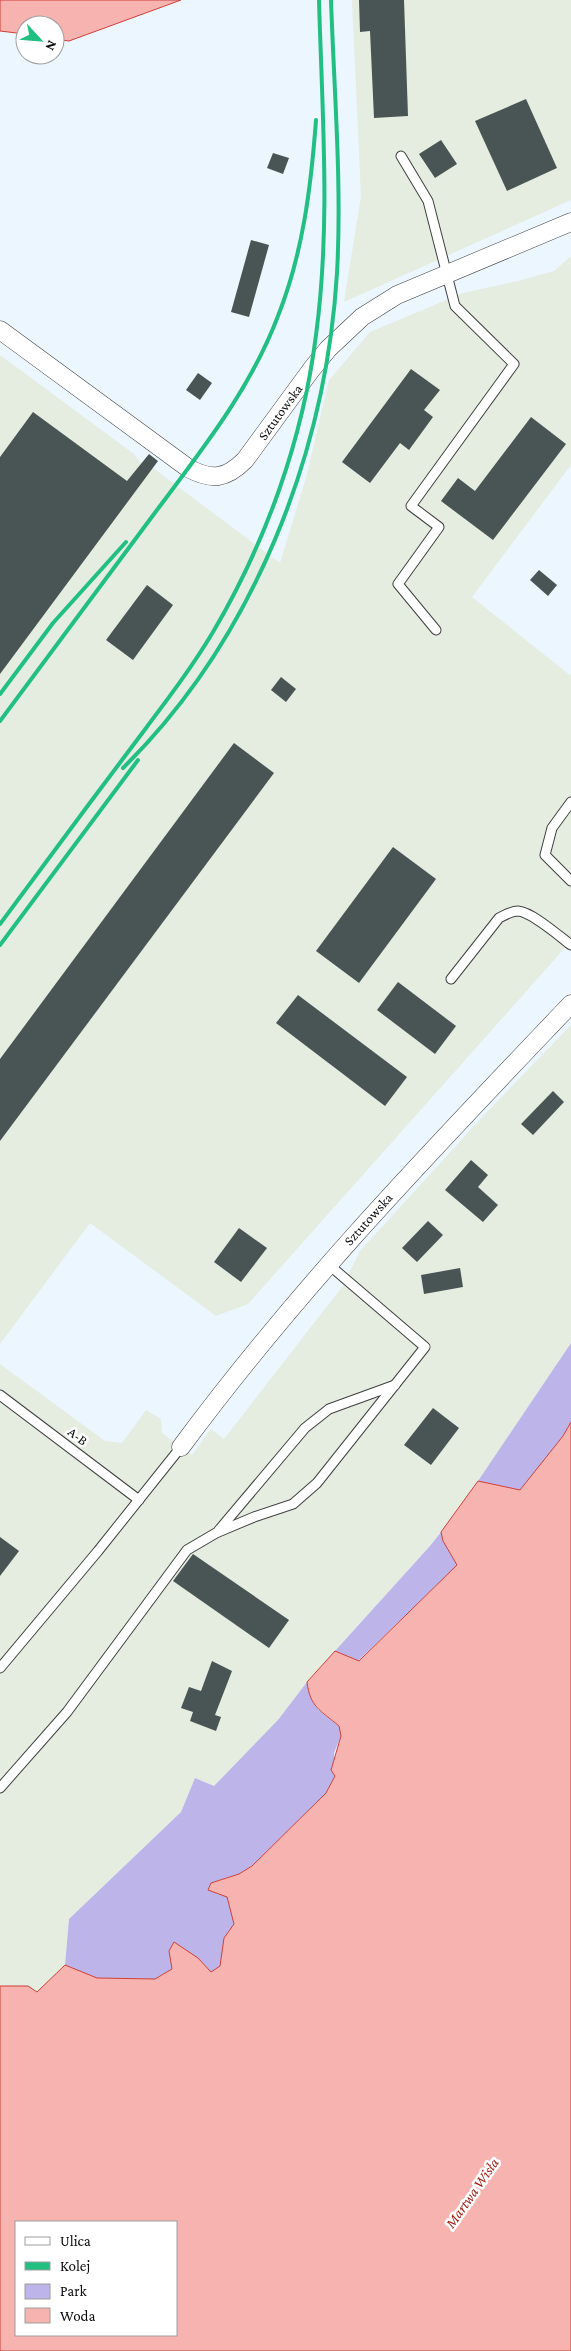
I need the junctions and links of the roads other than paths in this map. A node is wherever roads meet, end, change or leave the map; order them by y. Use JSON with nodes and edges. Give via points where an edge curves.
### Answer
{"nodes":[{"id":1,"x":401,"y":156,"type":"dead end"},
{"id":2,"x":571,"y":222,"type":"edge"},
{"id":3,"x":446,"y":276,"type":"junction"},
{"id":4,"x":0,"y":330,"type":"edge"},
{"id":5,"x":436,"y":630,"type":"dead end"},
{"id":6,"x":571,"y":802,"type":"edge"},
{"id":7,"x":571,"y":881,"type":"edge"},
{"id":8,"x":571,"y":945,"type":"edge"},
{"id":9,"x":451,"y":979,"type":"dead end"},
{"id":10,"x":571,"y":1004,"type":"edge"},
{"id":11,"x":328,"y":1264,"type":"junction"},
{"id":12,"x":395,"y":1385,"type":"junction"},
{"id":13,"x":0,"y":1395,"type":"edge"},
{"id":14,"x":181,"y":1447,"type":"joint"},
{"id":15,"x":139,"y":1500,"type":"junction"},
{"id":16,"x":216,"y":1533,"type":"junction"},
{"id":17,"x":0,"y":1668,"type":"edge"},
{"id":18,"x":0,"y":1788,"type":"edge"}],
"edges":[{"from":1,"to":3,"type":"lane","via":[[428,200]]},
{"from":2,"to":3,"type":"street","name":"Sztutowska"},
{"from":3,"to":4,"type":"street","name":"Sztutowska","via":[[397,295],[362,317],[310,370],[245,460],[232,472],[217,477],[201,475],[188,468]]},
{"from":3,"to":5,"type":"lane","via":[[456,306],[514,364],[411,506],[439,527],[398,584]]},
{"from":6,"to":7,"type":"lane","via":[[552,828],[545,855]]},
{"from":8,"to":9,"type":"lane","via":[[529,914],[510,913],[499,918]]},
{"from":10,"to":11,"type":"street","name":"Sztutowska","via":[[417,1165]]},
{"from":11,"to":12,"type":"lane","via":[[425,1347]]},
{"from":11,"to":14,"type":"street","name":"Sztutowska","via":[[253,1352]]},
{"from":12,"to":16,"type":"lane","via":[[328,1409],[305,1428]]},
{"from":12,"to":16,"type":"lane","via":[[318,1482],[293,1504]]},
{"from":13,"to":15,"type":"lane","name":"A-B"},
{"from":14,"to":15,"type":"lane"},
{"from":15,"to":17,"type":"lane"},
{"from":16,"to":18,"type":"lane","via":[[187,1550],[66,1712]]}]}
